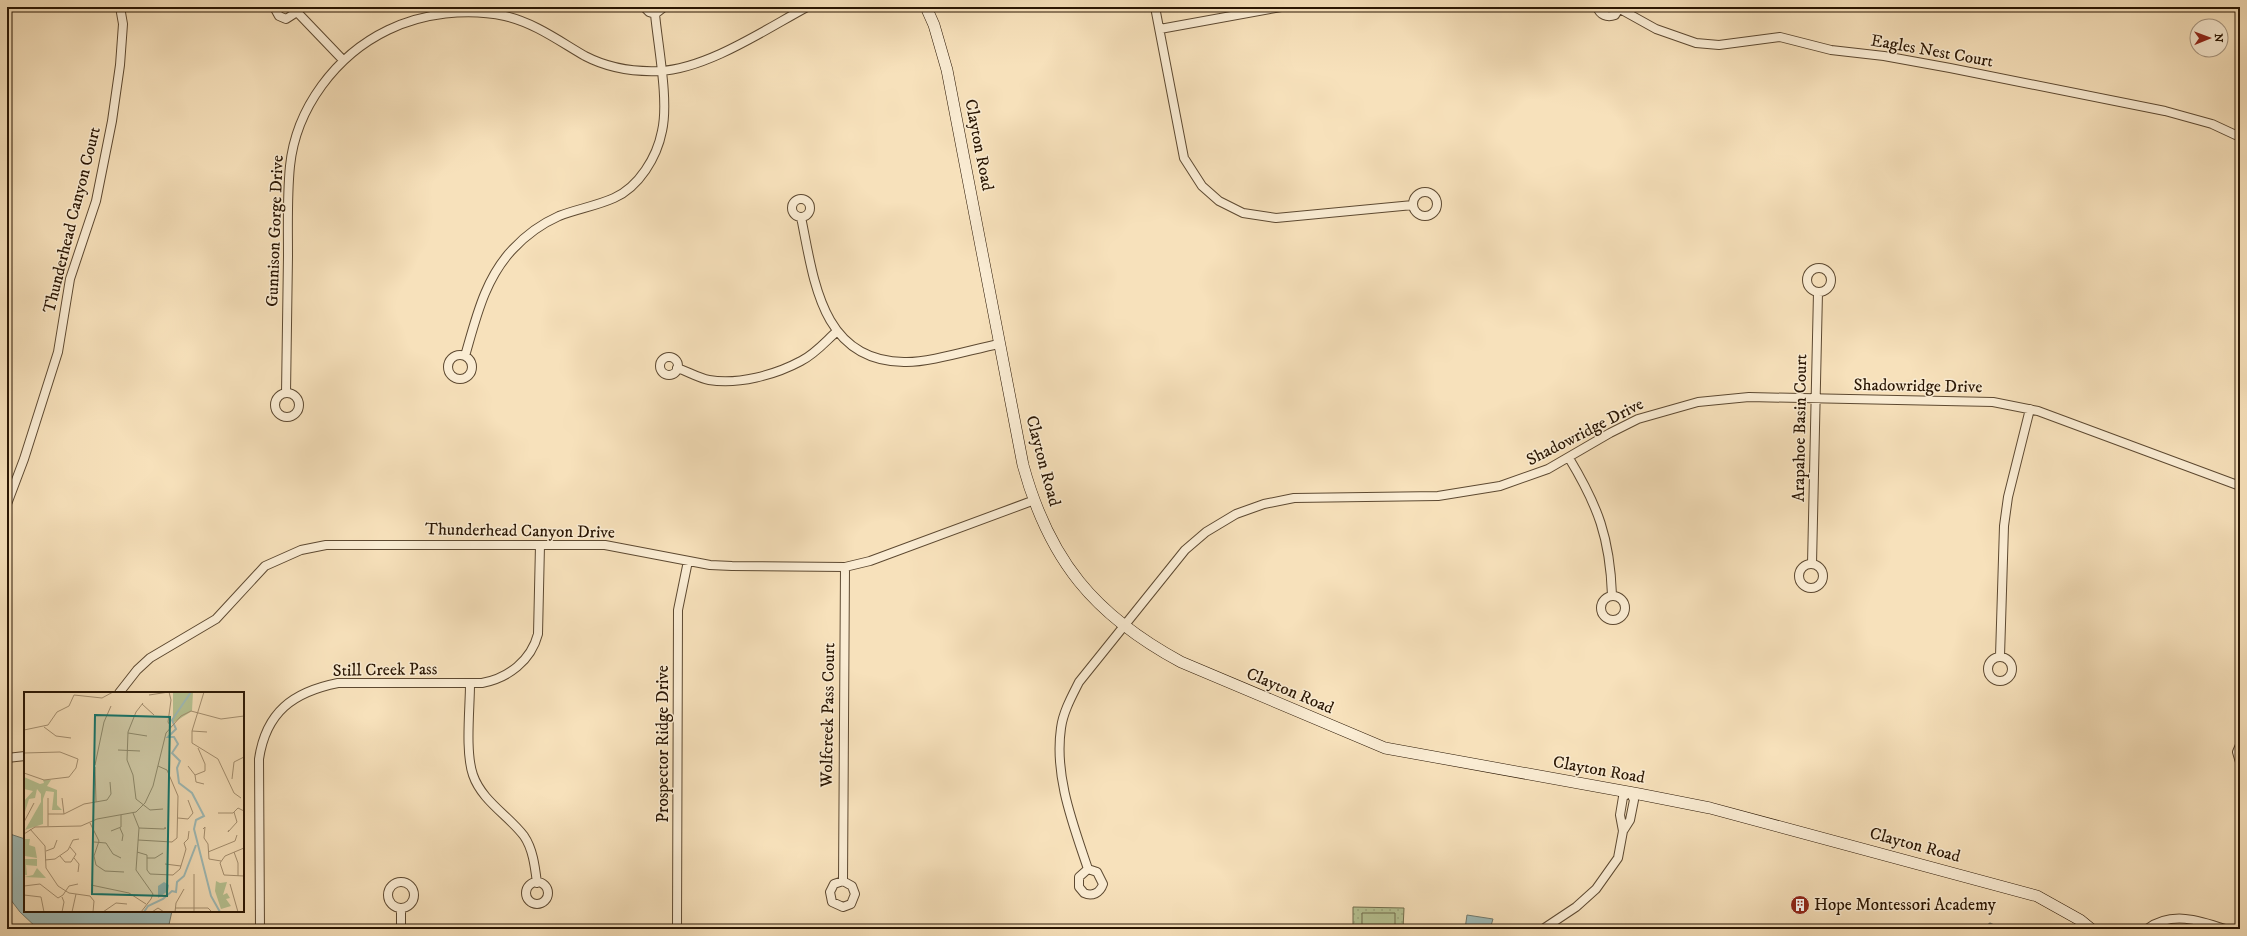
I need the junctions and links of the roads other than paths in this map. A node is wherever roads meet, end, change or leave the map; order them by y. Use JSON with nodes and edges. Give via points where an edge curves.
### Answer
{"nodes":[{"id":1,"x":120,"y":7,"type":"edge"},
{"id":2,"x":274,"y":7,"type":"edge"},
{"id":3,"x":644,"y":7,"type":"edge"},
{"id":4,"x":664,"y":7,"type":"edge"},
{"id":5,"x":807,"y":7,"type":"edge"},
{"id":6,"x":926,"y":7,"type":"edge"},
{"id":7,"x":1155,"y":7,"type":"edge"},
{"id":8,"x":1281,"y":7,"type":"edge"},
{"id":9,"x":1597,"y":7,"type":"edge"},
{"id":10,"x":1620,"y":8,"type":"edge"},
{"id":11,"x":298,"y":10,"type":"edge"},
{"id":12,"x":655,"y":14,"type":"junction"},
{"id":13,"x":1160,"y":30,"type":"junction"},
{"id":14,"x":343,"y":60,"type":"junction"},
{"id":15,"x":661,"y":71,"type":"junction"},
{"id":16,"x":2240,"y":137,"type":"edge"},
{"id":17,"x":1413,"y":205,"type":"dead end"},
{"id":18,"x":801,"y":217,"type":"dead end"},
{"id":19,"x":1818,"y":292,"type":"dead end"},
{"id":20,"x":836,"y":332,"type":"junction"},
{"id":21,"x":999,"y":344,"type":"junction"},
{"id":22,"x":465,"y":356,"type":"dead end"},
{"id":23,"x":677,"y":368,"type":"dead end"},
{"id":24,"x":286,"y":393,"type":"dead end"},
{"id":25,"x":1815,"y":398,"type":"junction"},
{"id":26,"x":2030,"y":409,"type":"junction"},
{"id":27,"x":1569,"y":458,"type":"junction"},
{"id":28,"x":2240,"y":486,"type":"edge"},
{"id":29,"x":1032,"y":501,"type":"junction"},
{"id":30,"x":7,"y":504,"type":"edge"},
{"id":31,"x":540,"y":545,"type":"junction"},
{"id":32,"x":688,"y":560,"type":"junction"},
{"id":33,"x":1812,"y":564,"type":"dead end"},
{"id":34,"x":845,"y":567,"type":"junction"},
{"id":35,"x":1612,"y":595,"type":"dead end"},
{"id":36,"x":1124,"y":626,"type":"junction"},
{"id":37,"x":2000,"y":656,"type":"dead end"},
{"id":38,"x":470,"y":684,"type":"junction"},
{"id":39,"x":119,"y":692,"type":"edge"},
{"id":40,"x":2240,"y":745,"type":"edge"},
{"id":41,"x":24,"y":756,"type":"edge"},
{"id":42,"x":7,"y":758,"type":"edge"},
{"id":43,"x":2240,"y":762,"type":"edge"},
{"id":44,"x":1630,"y":792,"type":"junction"},
{"id":45,"x":1088,"y":869,"type":"dead end"},
{"id":46,"x":843,"y":881,"type":"dead end"},
{"id":47,"x":538,"y":883,"type":"dead end"},
{"id":48,"x":401,"y":908,"type":"dead end"},
{"id":49,"x":260,"y":929,"type":"edge"},
{"id":50,"x":401,"y":929,"type":"edge"},
{"id":51,"x":677,"y":929,"type":"edge"},
{"id":52,"x":1543,"y":929,"type":"edge"},
{"id":53,"x":2091,"y":929,"type":"edge"},
{"id":54,"x":2147,"y":929,"type":"edge"},
{"id":55,"x":2225,"y":929,"type":"edge"}],
"edges":[{"from":1,"to":30,"type":"street","name":"Thunderhead Canyon Court","via":[[123,24],[120,65],[96,201],[70,279],[58,352]]},
{"from":2,"to":11,"type":"street","via":[[276,13],[283,18],[291,18]]},
{"from":3,"to":12,"type":"street"},
{"from":4,"to":12,"type":"street"},
{"from":5,"to":15,"type":"street","name":"Gunnison Gorge Drive","via":[[704,60]]},
{"from":6,"to":21,"type":"main road","name":"Clayton Road","via":[[941,47],[948,76]]},
{"from":7,"to":13,"type":"street"},
{"from":8,"to":13,"type":"street"},
{"from":9,"to":10,"type":"street","name":"Eagles Nest Court","via":[[1601,14],[1608,16],[1615,15]]},
{"from":10,"to":16,"type":"street","name":"Eagles Nest Court","via":[[1656,29],[1696,43],[1719,45],[1780,38],[1831,50],[1938,65],[2165,111],[2212,124]]},
{"from":11,"to":14,"type":"street"},
{"from":12,"to":15,"type":"street"},
{"from":13,"to":17,"type":"street","via":[[1184,158],[1202,186],[1219,201],[1243,213],[1276,218]]},
{"from":14,"to":15,"type":"street","name":"Gunnison Gorge Drive","via":[[379,34],[410,21],[431,15],[477,13],[523,21],[602,63],[639,71]]},
{"from":14,"to":24,"type":"street","name":"Gunnison Gorge Drive","via":[[308,108],[297,134],[290,166]]},
{"from":15,"to":22,"type":"street","via":[[663,131],[647,167],[632,185],[616,197],[550,221],[533,231],[514,248],[491,279]]},
{"from":18,"to":20,"type":"street","via":[[820,302]]},
{"from":19,"to":25,"type":"street","name":"Arapahoe Basin Court"},
{"from":20,"to":21,"type":"street","via":[[869,355],[904,362]]},
{"from":20,"to":23,"type":"street","via":[[802,361],[748,379],[708,380]]},
{"from":21,"to":29,"type":"main road","name":"Clayton Road"},
{"from":25,"to":26,"type":"street","name":"Shadowridge Drive","via":[[1993,402]]},
{"from":25,"to":27,"type":"street","name":"Shadowridge Drive","via":[[1733,398],[1684,405],[1638,419]]},
{"from":25,"to":33,"type":"street","name":"Arapahoe Basin Court"},
{"from":26,"to":28,"type":"street","name":"Shadowridge Drive"},
{"from":26,"to":37,"type":"street","via":[[2008,497],[2004,526]]},
{"from":27,"to":35,"type":"street","via":[[1594,503],[1603,526],[1608,545]]},
{"from":27,"to":36,"type":"street","name":"Shadowridge Drive","via":[[1519,481],[1473,492],[1438,496],[1310,497],[1276,501],[1249,509],[1219,523],[1193,542]]},
{"from":29,"to":34,"type":"street","name":"Thunderhead Canyon Drive","via":[[870,561]]},
{"from":29,"to":36,"type":"main road","name":"Clayton Road","via":[[1070,571],[1099,604]]},
{"from":31,"to":32,"type":"street","name":"Thunderhead Canyon Drive","via":[[606,545]]},
{"from":31,"to":38,"type":"street","name":"Still Creek Pass","via":[[538,634],[535,645],[522,663],[505,676],[493,681]]},
{"from":31,"to":39,"type":"street","name":"Thunderhead Canyon Drive","via":[[326,545],[302,550],[265,566],[216,619],[150,658]]},
{"from":32,"to":34,"type":"street","name":"Thunderhead Canyon Drive","via":[[732,566]]},
{"from":32,"to":51,"type":"street","name":"Prospector Ridge Drive","via":[[678,610]]},
{"from":34,"to":46,"type":"street","name":"Wolfcreek Pass Court","via":[[841,864]]},
{"from":36,"to":44,"type":"main road","name":"Clayton Road","via":[[1154,648],[1181,662],[1385,748]]},
{"from":36,"to":45,"type":"street","name":"Shadowridge Drive","via":[[1079,682],[1061,727],[1059,755],[1067,804]]},
{"from":38,"to":47,"type":"street","via":[[470,758],[473,775],[485,796],[524,836],[534,861]]},
{"from":38,"to":49,"type":"street","name":"Still Creek Pass","via":[[338,683],[304,692],[278,712],[265,733],[259,759]]},
{"from":40,"to":43,"type":"street","via":[[2237,752]]},
{"from":41,"to":42,"type":"street"},
{"from":44,"to":52,"type":"street","via":[[1623,797],[1620,815],[1623,831],[1618,858],[1596,889],[1576,907]]},
{"from":44,"to":53,"type":"main road","name":"Clayton Road","via":[[1710,808],[1994,883],[2044,899]]},
{"from":48,"to":50,"type":"street"},
{"from":54,"to":55,"type":"street","via":[[2163,921],[2178,918],[2193,919]]}]}
